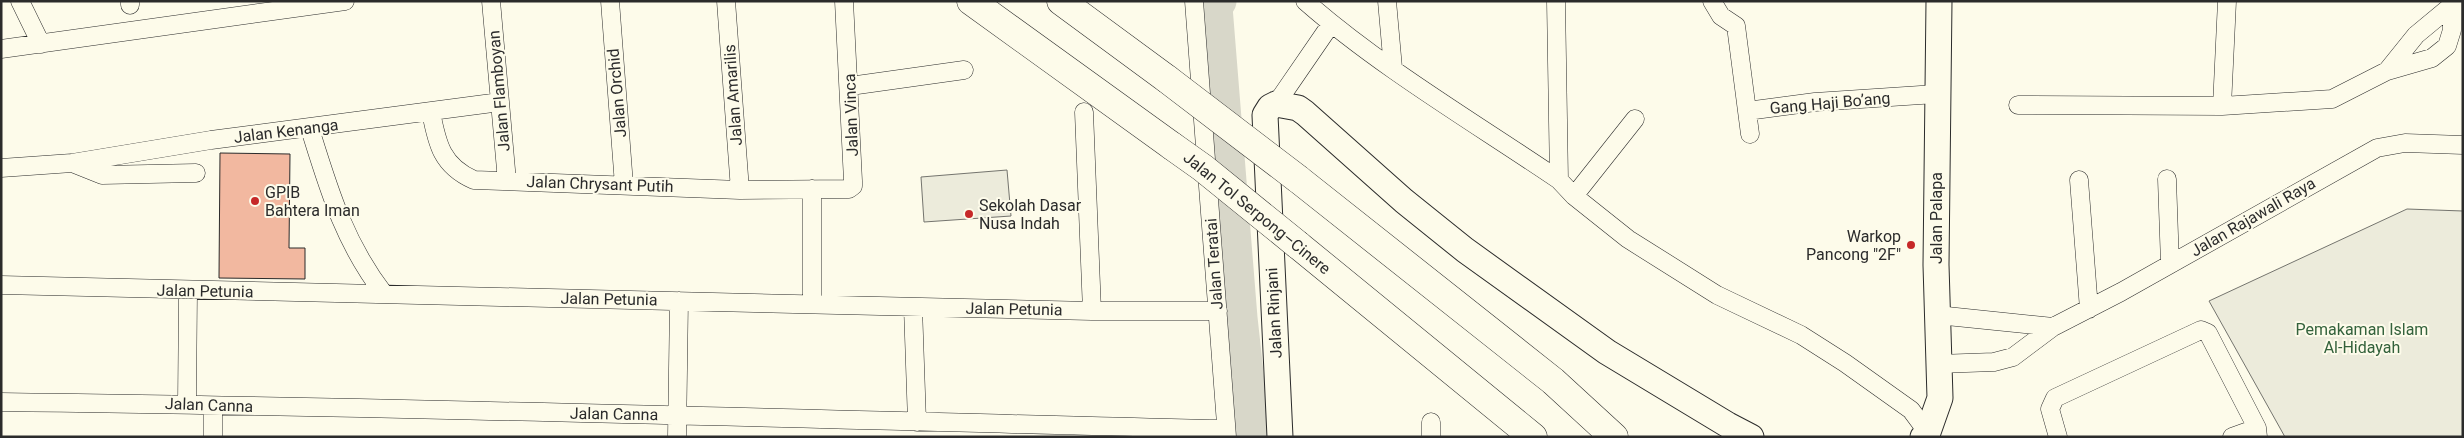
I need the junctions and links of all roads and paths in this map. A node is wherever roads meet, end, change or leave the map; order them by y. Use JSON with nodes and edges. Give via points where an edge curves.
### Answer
{"nodes":[{"id":1,"x":20,"y":1,"type":"edge"},
{"id":2,"x":345,"y":1,"type":"edge"},
{"id":3,"x":491,"y":1,"type":"edge"},
{"id":4,"x":610,"y":1,"type":"edge"},
{"id":5,"x":726,"y":1,"type":"edge"},
{"id":6,"x":844,"y":1,"type":"edge"},
{"id":7,"x":971,"y":1,"type":"edge"},
{"id":8,"x":1061,"y":1,"type":"edge"},
{"id":9,"x":1194,"y":1,"type":"edge"},
{"id":10,"x":1305,"y":1,"type":"edge"},
{"id":11,"x":1387,"y":1,"type":"edge"},
{"id":12,"x":1556,"y":1,"type":"edge"},
{"id":13,"x":1712,"y":1,"type":"edge"},
{"id":14,"x":1939,"y":1,"type":"edge"},
{"id":15,"x":2227,"y":1,"type":"edge"},
{"id":16,"x":2451,"y":4,"type":"edge"},
{"id":17,"x":1331,"y":24,"type":"junction"},
{"id":18,"x":41,"y":44,"type":"junction"},
{"id":19,"x":1,"y":50,"type":"edge"},
{"id":20,"x":1393,"y":68,"type":"junction"},
{"id":21,"x":964,"y":70,"type":"dead end"},
{"id":22,"x":2387,"y":71,"type":"junction"},
{"id":23,"x":850,"y":86,"type":"junction"},
{"id":24,"x":1936,"y":94,"type":"junction"},
{"id":25,"x":500,"y":102,"type":"junction"},
{"id":26,"x":1276,"y":104,"type":"junction"},
{"id":27,"x":2018,"y":105,"type":"dead end"},
{"id":28,"x":2222,"y":106,"type":"junction"},
{"id":29,"x":1747,"y":111,"type":"junction"},
{"id":30,"x":431,"y":112,"type":"junction"},
{"id":31,"x":1084,"y":112,"type":"dead end"},
{"id":32,"x":1635,"y":119,"type":"dead end"},
{"id":33,"x":310,"y":129,"type":"junction"},
{"id":34,"x":1750,"y":134,"type":"dead end"},
{"id":35,"x":2463,"y":145,"type":"edge"},
{"id":36,"x":72,"y":163,"type":"junction"},
{"id":37,"x":1,"y":168,"type":"edge"},
{"id":38,"x":196,"y":172,"type":"dead end"},
{"id":39,"x":2167,"y":179,"type":"dead end"},
{"id":40,"x":1559,"y":180,"type":"junction"},
{"id":41,"x":2079,"y":180,"type":"dead end"},
{"id":42,"x":507,"y":181,"type":"junction"},
{"id":43,"x":624,"y":185,"type":"junction"},
{"id":44,"x":812,"y":189,"type":"junction"},
{"id":45,"x":740,"y":190,"type":"junction"},
{"id":46,"x":1574,"y":196,"type":"junction"},
{"id":47,"x":2170,"y":264,"type":"junction"},
{"id":48,"x":1,"y":285,"type":"edge"},
{"id":49,"x":188,"y":291,"type":"junction"},
{"id":50,"x":384,"y":294,"type":"junction"},
{"id":51,"x":679,"y":301,"type":"junction"},
{"id":52,"x":812,"y":304,"type":"junction"},
{"id":53,"x":913,"y":307,"type":"junction"},
{"id":54,"x":2089,"y":309,"type":"junction"},
{"id":55,"x":1092,"y":311,"type":"junction"},
{"id":56,"x":1218,"y":311,"type":"junction"},
{"id":57,"x":1937,"y":315,"type":"junction"},
{"id":58,"x":2021,"y":323,"type":"junction"},
{"id":59,"x":2053,"y":327,"type":"junction"},
{"id":60,"x":2025,"y":348,"type":"junction"},
{"id":61,"x":1938,"y":364,"type":"junction"},
{"id":62,"x":1,"y":402,"type":"edge"},
{"id":63,"x":187,"y":404,"type":"junction"},
{"id":64,"x":213,"y":406,"type":"junction"},
{"id":65,"x":677,"y":416,"type":"junction"},
{"id":66,"x":917,"y":422,"type":"junction"},
{"id":67,"x":1227,"y":432,"type":"edge"},
{"id":68,"x":2258,"y":432,"type":"edge"},
{"id":69,"x":1928,"y":436,"type":"edge"},
{"id":70,"x":213,"y":437,"type":"edge"},
{"id":71,"x":677,"y":437,"type":"edge"},
{"id":72,"x":1280,"y":437,"type":"edge"},
{"id":73,"x":1533,"y":437,"type":"edge"},
{"id":74,"x":1614,"y":437,"type":"edge"},
{"id":75,"x":1751,"y":437,"type":"edge"},
{"id":76,"x":2058,"y":437,"type":"edge"},
{"id":77,"x":2232,"y":437,"type":"edge"}],
"edges":[{"from":1,"to":18,"type":"street"},
{"from":2,"to":18,"type":"street"},
{"from":3,"to":25,"type":"street","name":"Jalan Flamboyan"},
{"from":4,"to":43,"type":"street","name":"Jalan Orchid"},
{"from":5,"to":45,"type":"street","name":"Jalan Amarilis"},
{"from":6,"to":23,"type":"street","name":"Jalan Vinca"},
{"from":7,"to":73,"type":"highway","name":"Jalan Tol Serpong–Cinere","bridge":true,"via":[[1172,146]]},
{"from":8,"to":74,"type":"highway","bridge":true,"via":[[1298,179],[1553,381]]},
{"from":9,"to":56,"type":"street","name":"Jalan Teratai"},
{"from":10,"to":17,"type":"street"},
{"from":11,"to":20,"type":"street"},
{"from":12,"to":40,"type":"street"},
{"from":13,"to":29,"type":"street","via":[[1721,16],[1736,26]]},
{"from":14,"to":24,"type":"street","name":"Jalan Palapa"},
{"from":15,"to":28,"type":"street"},
{"from":16,"to":22,"type":"street","via":[[2416,35]]},
{"from":16,"to":22,"type":"street","via":[[2452,30],[2447,46],[2432,58]]},
{"from":17,"to":20,"type":"street"},
{"from":17,"to":26,"type":"street"},
{"from":18,"to":19,"type":"street"},
{"from":20,"to":40,"type":"street"},
{"from":21,"to":23,"type":"street"},
{"from":22,"to":28,"type":"street","via":[[2332,99]]},
{"from":23,"to":44,"type":"street","name":"Jalan Vinca","via":[[853,186],[849,189]]},
{"from":24,"to":29,"type":"street","name":"Gang Haji Bo’ang","via":[[1815,102]]},
{"from":24,"to":57,"type":"street","name":"Jalan Palapa"},
{"from":25,"to":30,"type":"street","name":"Jalan Kenanga"},
{"from":25,"to":42,"type":"street","name":"Jalan Flamboyan"},
{"from":26,"to":72,"type":"street","name":"Jalan Rinjani","via":[[1265,115]]},
{"from":26,"to":75,"type":"street","via":[[1298,108],[1305,113],[1458,244],[1600,347]]},
{"from":27,"to":28,"type":"street"},
{"from":29,"to":34,"type":"street","name":"Gang Haji Bo’ang"},
{"from":30,"to":33,"type":"street","name":"Jalan Kenanga"},
{"from":30,"to":42,"type":"street","name":"Jalan Chrysant Putih","via":[[436,138],[448,164],[459,174],[474,180]]},
{"from":31,"to":55,"type":"street"},
{"from":32,"to":46,"type":"street"},
{"from":33,"to":36,"type":"street","name":"Jalan Kenanga","via":[[211,140]]},
{"from":33,"to":50,"type":"street","via":[[348,238],[364,268]]},
{"from":35,"to":47,"type":"street","name":"Jalan Rajawali Raya","via":[[2405,143],[2377,148]]},
{"from":36,"to":37,"type":"street","name":"Jalan Kenanga"},
{"from":36,"to":38,"type":"street","name":"Jalan Kenanga","via":[[102,175]]},
{"from":39,"to":47,"type":"street"},
{"from":40,"to":46,"type":"street"},
{"from":41,"to":54,"type":"street"},
{"from":42,"to":43,"type":"street","name":"Jalan Chrysant Putih"},
{"from":43,"to":45,"type":"street","name":"Jalan Chrysant Putih"},
{"from":44,"to":45,"type":"street","name":"Jalan Chrysant Putih"},
{"from":44,"to":52,"type":"street"},
{"from":46,"to":69,"type":"street","via":[[1628,239],[1716,295],[1801,335],[1845,363],[1911,410]]},
{"from":47,"to":54,"type":"street","name":"Jalan Rajawali Raya"},
{"from":48,"to":49,"type":"street","name":"Jalan Petunia"},
{"from":49,"to":50,"type":"street","name":"Jalan Petunia"},
{"from":49,"to":63,"type":"street"},
{"from":50,"to":51,"type":"street","name":"Jalan Petunia"},
{"from":51,"to":52,"type":"street","name":"Jalan Petunia"},
{"from":51,"to":65,"type":"street"},
{"from":52,"to":53,"type":"street","name":"Jalan Petunia"},
{"from":53,"to":55,"type":"street","name":"Jalan Petunia"},
{"from":53,"to":66,"type":"street"},
{"from":54,"to":59,"type":"street","name":"Jalan Rajawali Raya"},
{"from":55,"to":56,"type":"street","name":"Jalan Petunia"},
{"from":56,"to":67,"type":"street","name":"Jalan Teratai"},
{"from":57,"to":58,"type":"street"},
{"from":57,"to":61,"type":"street","name":"Jalan Palapa"},
{"from":58,"to":59,"type":"street"},
{"from":58,"to":60,"type":"street"},
{"from":59,"to":60,"type":"street","name":"Jalan Rajawali Raya"},
{"from":60,"to":61,"type":"street","name":"Jalan Rajawali Raya","via":[[2004,361]]},
{"from":61,"to":69,"type":"street","name":"Jalan Palapa","via":[[1940,398]]},
{"from":62,"to":63,"type":"street","name":"Jalan Canna"},
{"from":63,"to":64,"type":"street","name":"Jalan Canna"},
{"from":64,"to":65,"type":"street","name":"Jalan Canna"},
{"from":64,"to":70,"type":"street"},
{"from":65,"to":66,"type":"street","name":"Jalan Canna"},
{"from":65,"to":71,"type":"street"},
{"from":66,"to":67,"type":"street","name":"Jalan Canna"},
{"from":68,"to":76,"type":"street","via":[[2208,333],[2201,330],[2055,398],[2050,409]]},
{"from":68,"to":77,"type":"street"}]}
